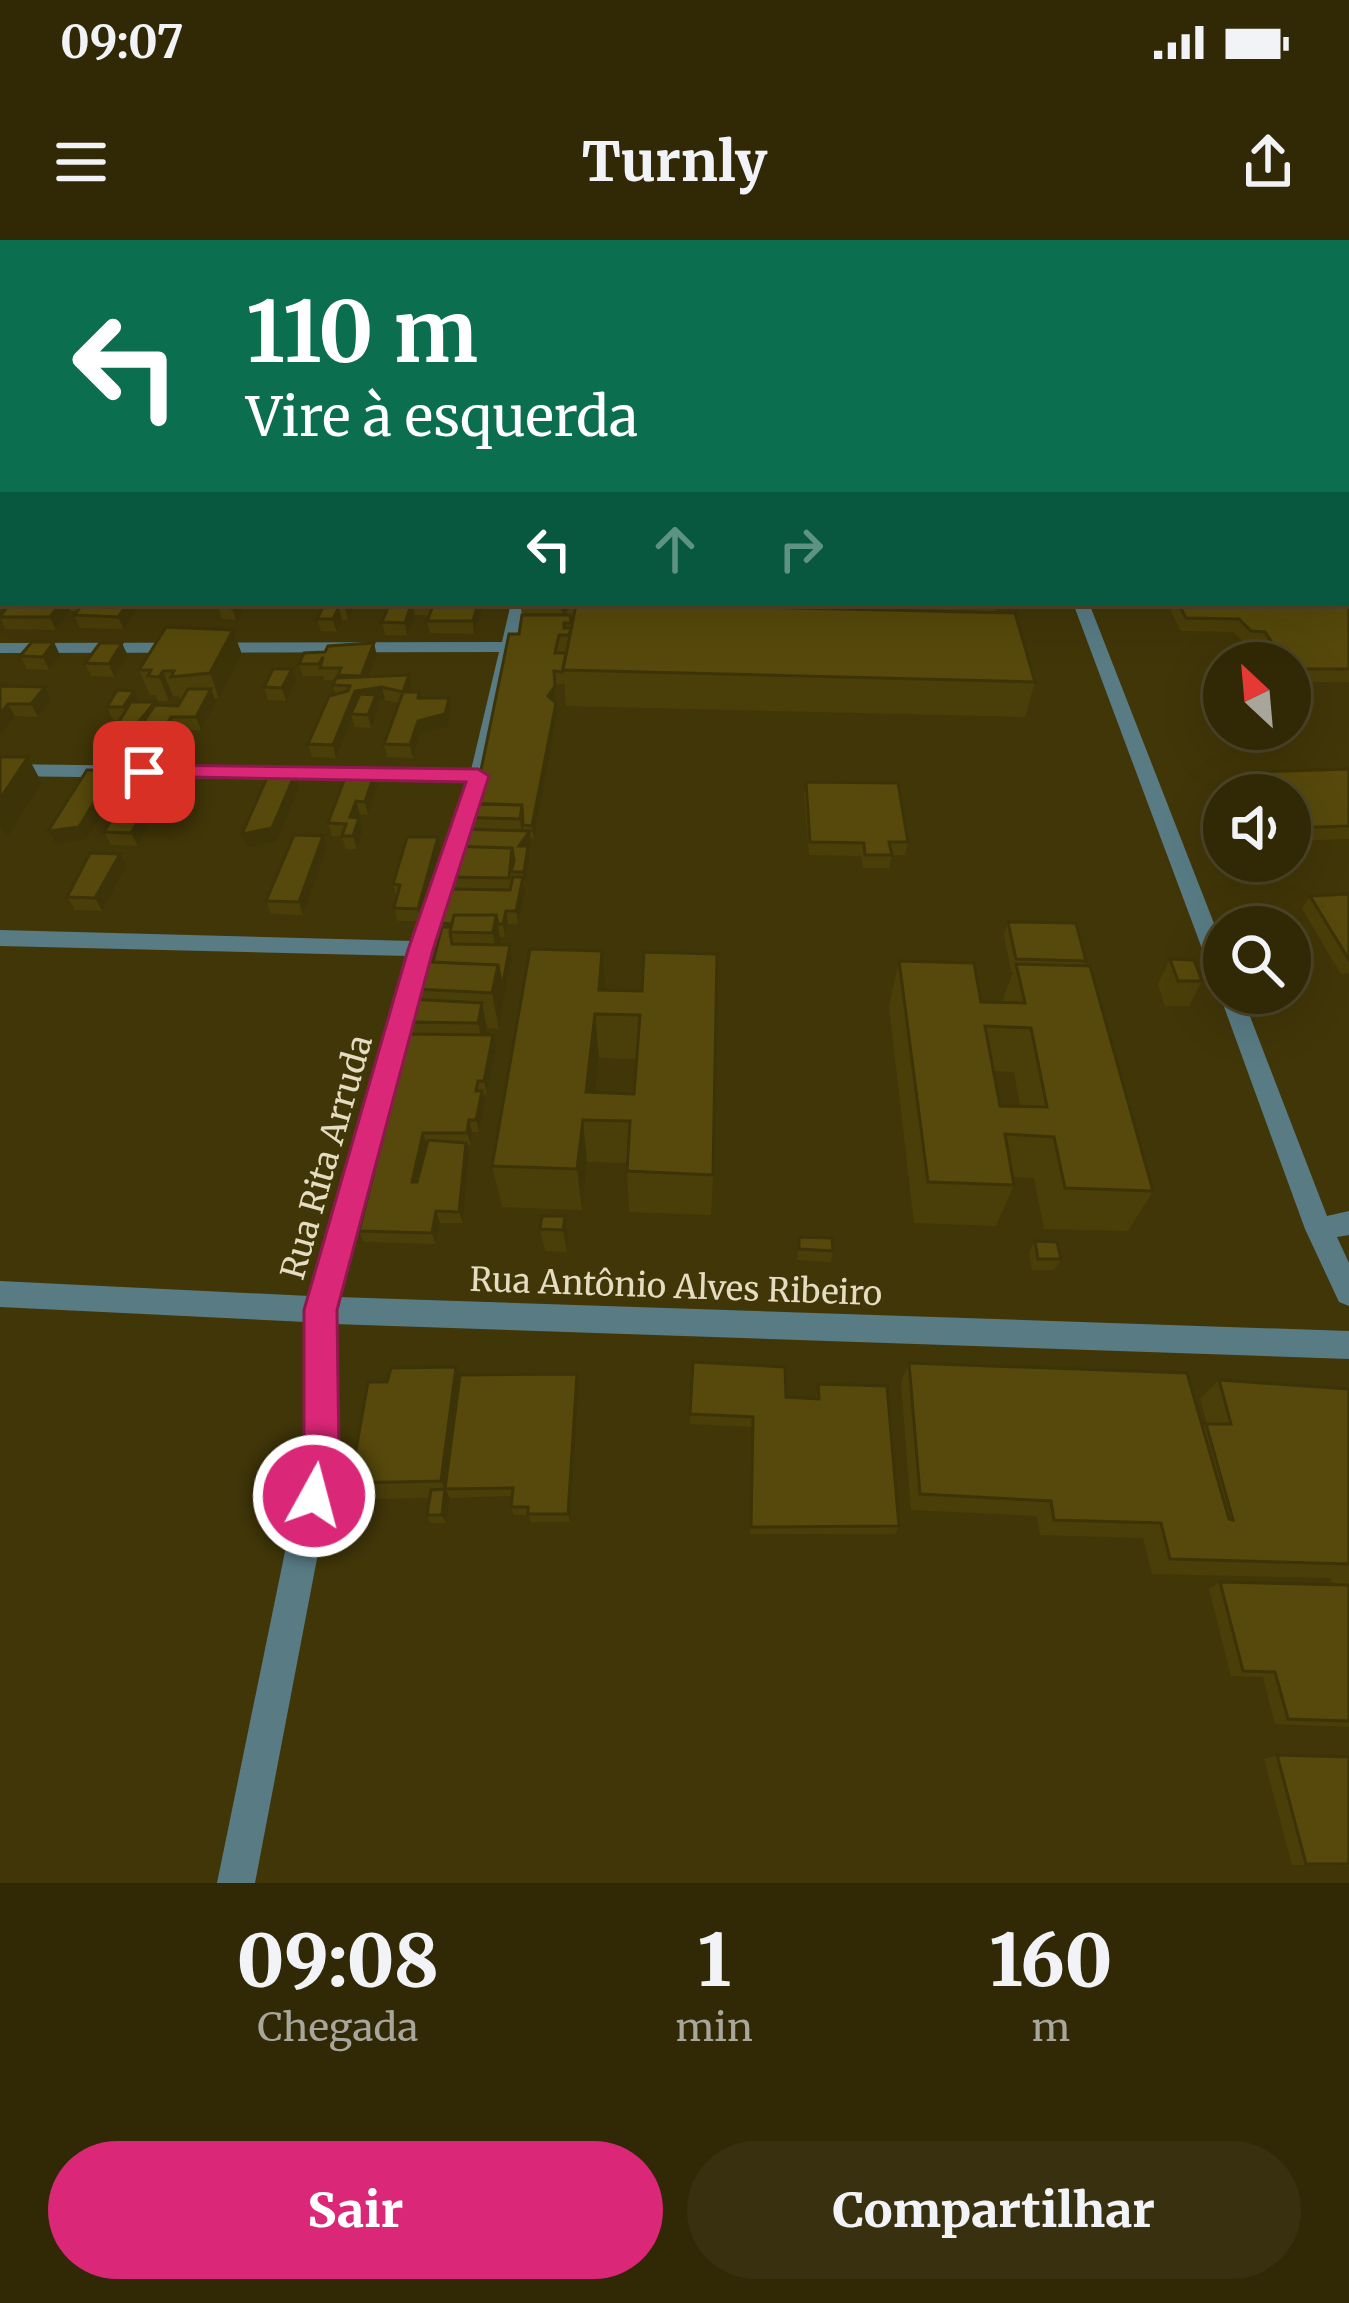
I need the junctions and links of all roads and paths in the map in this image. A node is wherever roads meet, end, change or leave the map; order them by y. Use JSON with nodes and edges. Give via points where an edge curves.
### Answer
{"nodes":[{"id":1,"x":518,"y":606,"type":"edge"},
{"id":2,"x":1082,"y":606,"type":"edge"},
{"id":3,"x":506,"y":647,"type":"junction"},
{"id":4,"x":0,"y":648,"type":"edge"},
{"id":5,"x":0,"y":770,"type":"edge"},
{"id":6,"x":478,"y":776,"type":"junction"},
{"id":7,"x":1203,"y":923,"type":"edge"},
{"id":8,"x":0,"y":938,"type":"edge"},
{"id":9,"x":421,"y":950,"type":"junction"},
{"id":10,"x":1238,"y":1014,"type":"edge"},
{"id":11,"x":1349,"y":1223,"type":"edge"},
{"id":12,"x":1319,"y":1228,"type":"junction"},
{"id":13,"x":1349,"y":1292,"type":"edge"},
{"id":14,"x":0,"y":1294,"type":"edge"},
{"id":15,"x":320,"y":1310,"type":"junction"},
{"id":16,"x":1349,"y":1345,"type":"edge"},
{"id":17,"x":236,"y":1883,"type":"edge"}],
"edges":[{"from":1,"to":3,"type":"street","name":"Rua Rita Arruda"},
{"from":2,"to":7,"type":"street"},
{"from":3,"to":4,"type":"street"},
{"from":3,"to":6,"type":"street","name":"Rua Rita Arruda"},
{"from":5,"to":6,"type":"street"},
{"from":6,"to":9,"type":"street","name":"Rua Rita Arruda"},
{"from":8,"to":9,"type":"street"},
{"from":9,"to":15,"type":"street","name":"Rua Rita Arruda"},
{"from":10,"to":12,"type":"street"},
{"from":11,"to":12,"type":"street"},
{"from":12,"to":13,"type":"street"},
{"from":14,"to":15,"type":"street","name":"Rua Antônio Alves Ribeiro"},
{"from":15,"to":16,"type":"street","name":"Rua Antônio Alves Ribeiro"},
{"from":15,"to":17,"type":"street","name":"Rua Rita Arruda","via":[[321,1454]]}]}
